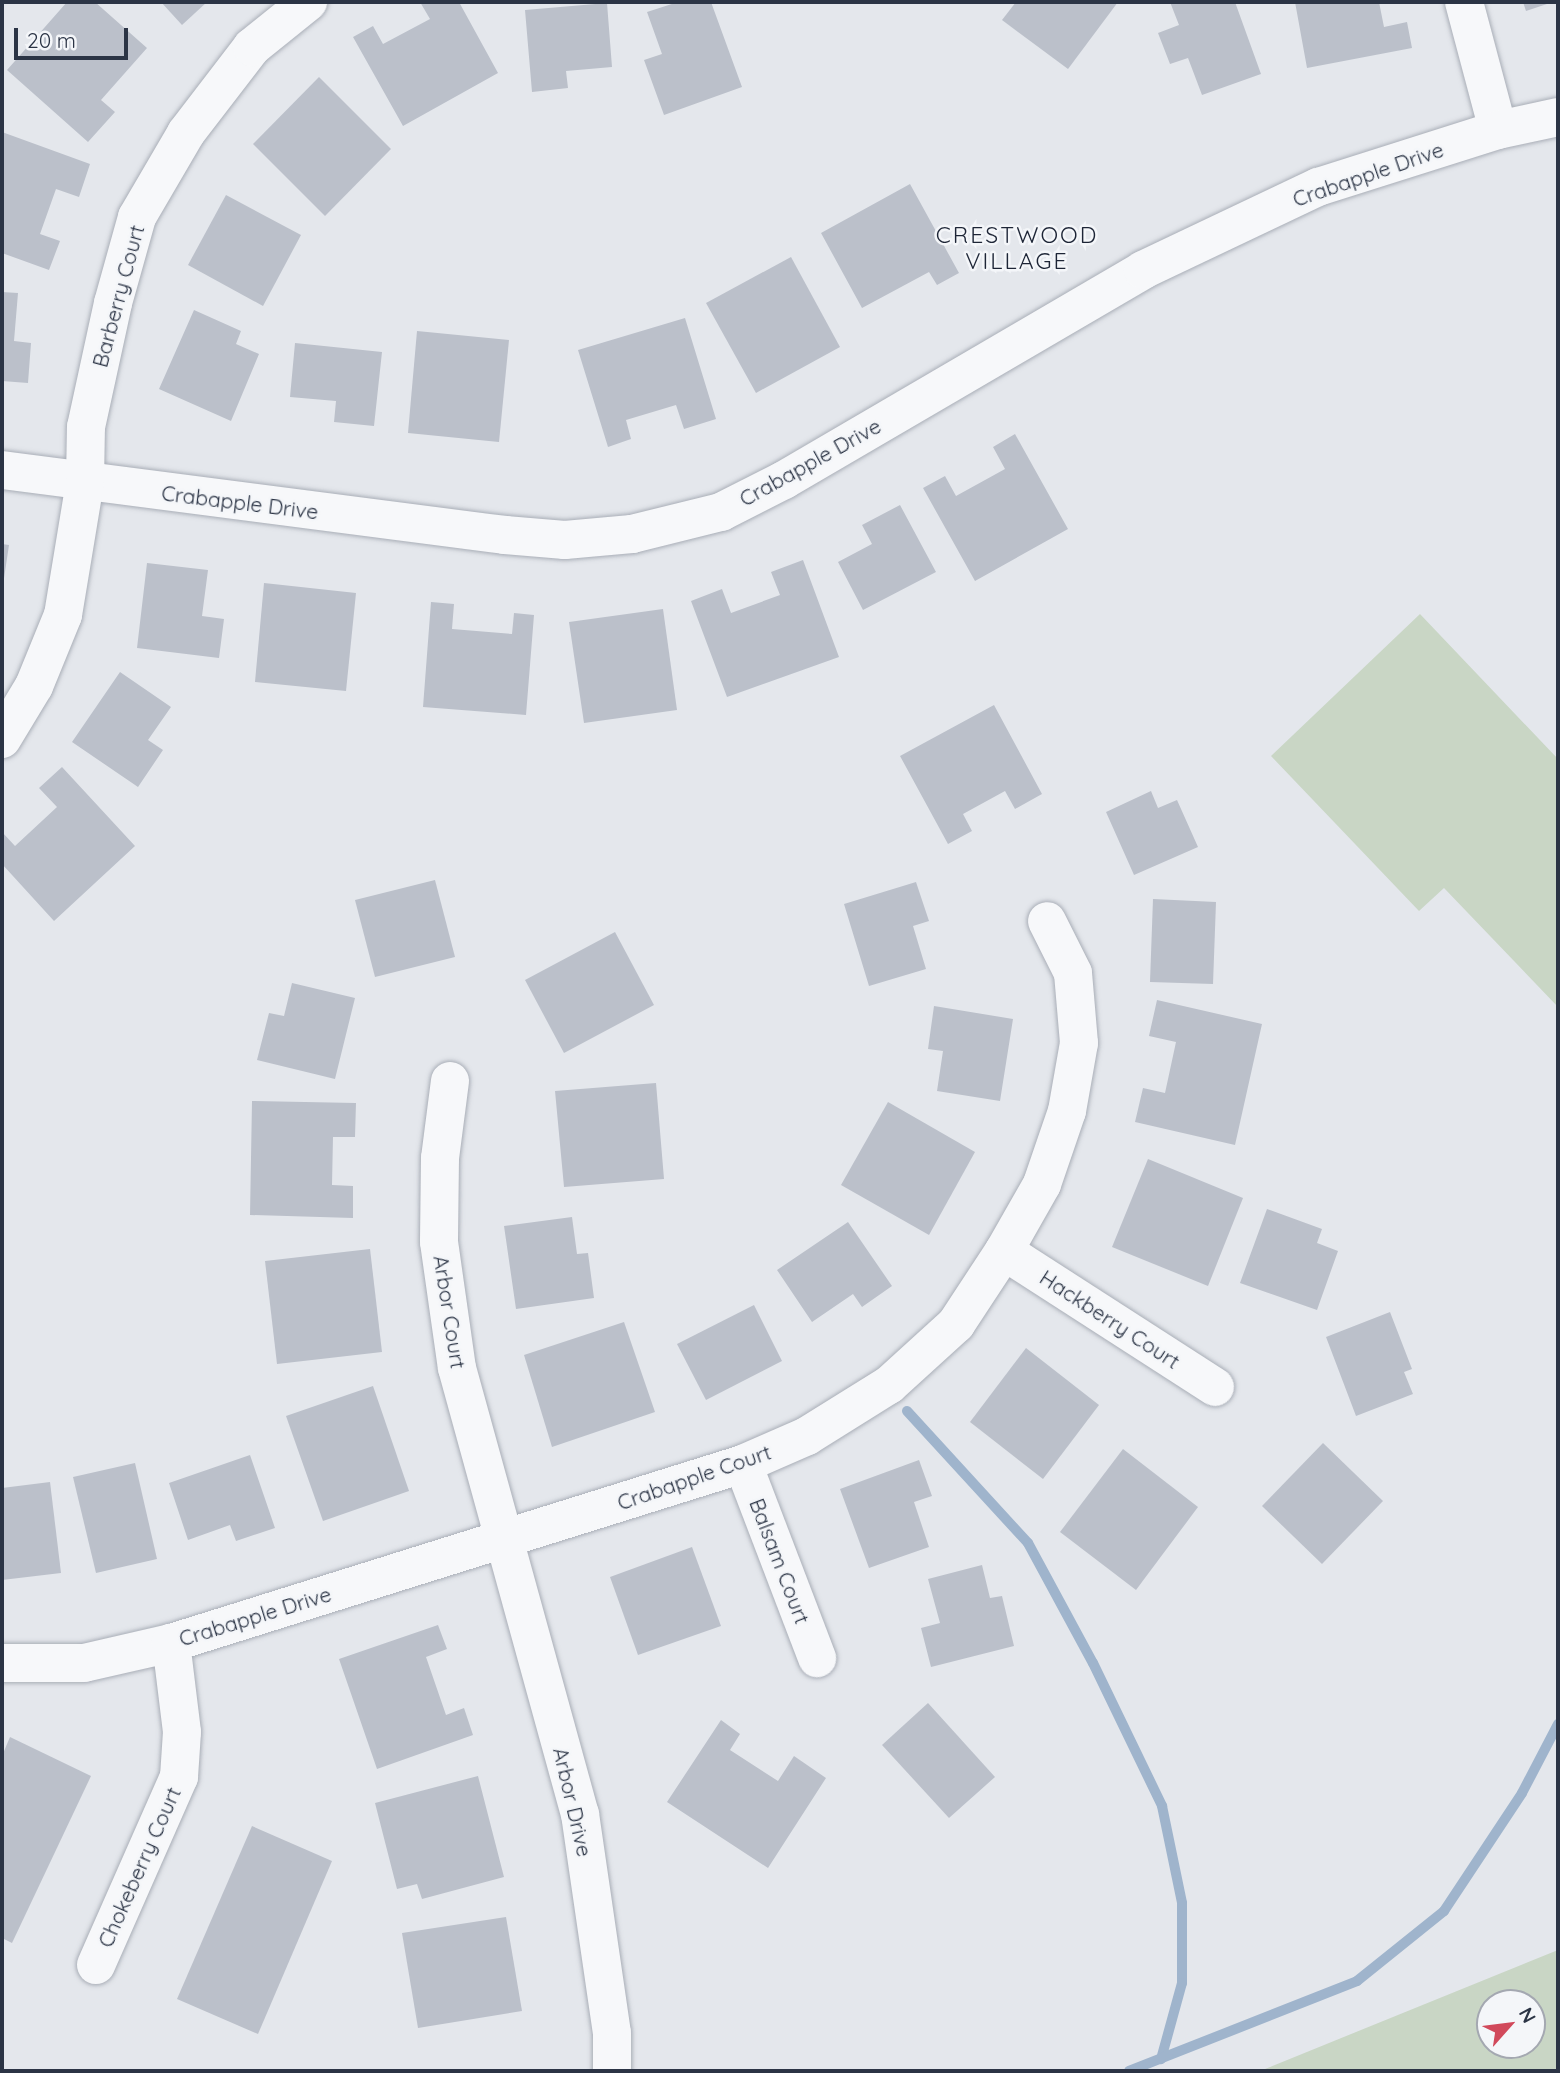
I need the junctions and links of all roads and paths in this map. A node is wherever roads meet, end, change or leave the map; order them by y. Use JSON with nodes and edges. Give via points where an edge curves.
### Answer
{"nodes":[{"id":1,"x":308,"y":2,"type":"edge"},
{"id":2,"x":1464,"y":2,"type":"edge"},
{"id":3,"x":1558,"y":117,"type":"edge"},
{"id":4,"x":1498,"y":130,"type":"junction"},
{"id":5,"x":2,"y":470,"type":"edge"},
{"id":6,"x":85,"y":482,"type":"junction"},
{"id":7,"x":2,"y":739,"type":"edge"},
{"id":8,"x":1047,"y":921,"type":"dead end"},
{"id":9,"x":450,"y":1081,"type":"dead end"},
{"id":10,"x":1004,"y":1251,"type":"junction"},
{"id":11,"x":1215,"y":1387,"type":"dead end"},
{"id":12,"x":743,"y":1464,"type":"junction"},
{"id":13,"x":503,"y":1538,"type":"junction"},
{"id":14,"x":171,"y":1643,"type":"junction"},
{"id":15,"x":817,"y":1658,"type":"dead end"},
{"id":16,"x":2,"y":1663,"type":"edge"},
{"id":17,"x":96,"y":1965,"type":"dead end"},
{"id":18,"x":612,"y":2071,"type":"edge"}],
"edges":[{"from":1,"to":6,"type":"street","name":"Barberry Court","via":[[252,47],[186,133],[137,218],[86,428]]},
{"from":2,"to":4,"type":"street"},
{"from":3,"to":4,"type":"street","name":"Crabapple Drive"},
{"from":4,"to":6,"type":"street","name":"Crabapple Drive","via":[[1306,193],[1143,270],[721,512],[632,534],[565,540]]},
{"from":5,"to":6,"type":"street","name":"Crabapple Drive"},
{"from":6,"to":7,"type":"street","name":"Barberry Court","via":[[62,615],[34,686]]},
{"from":8,"to":10,"type":"street","name":"Crabapple Court","via":[[1073,973],[1079,1043],[1067,1111],[1042,1184]]},
{"from":9,"to":13,"type":"street","name":"Arbor Court","via":[[440,1158],[439,1242],[457,1368]]},
{"from":10,"to":11,"type":"street","name":"Hackberry Court"},
{"from":10,"to":12,"type":"street","name":"Crabapple Court","via":[[956,1324],[889,1385],[807,1436]]},
{"from":12,"to":13,"type":"street","name":"Crabapple Court"},
{"from":12,"to":15,"type":"street","name":"Balsam Court"},
{"from":13,"to":14,"type":"street","name":"Crabapple Drive"},
{"from":13,"to":18,"type":"street","name":"Arbor Drive","via":[[580,1814],[612,2033]]},
{"from":14,"to":16,"type":"street","name":"Crabapple Drive","via":[[84,1663]]},
{"from":14,"to":17,"type":"street","name":"Chokeberry Court","via":[[182,1732],[179,1777]]}]}
